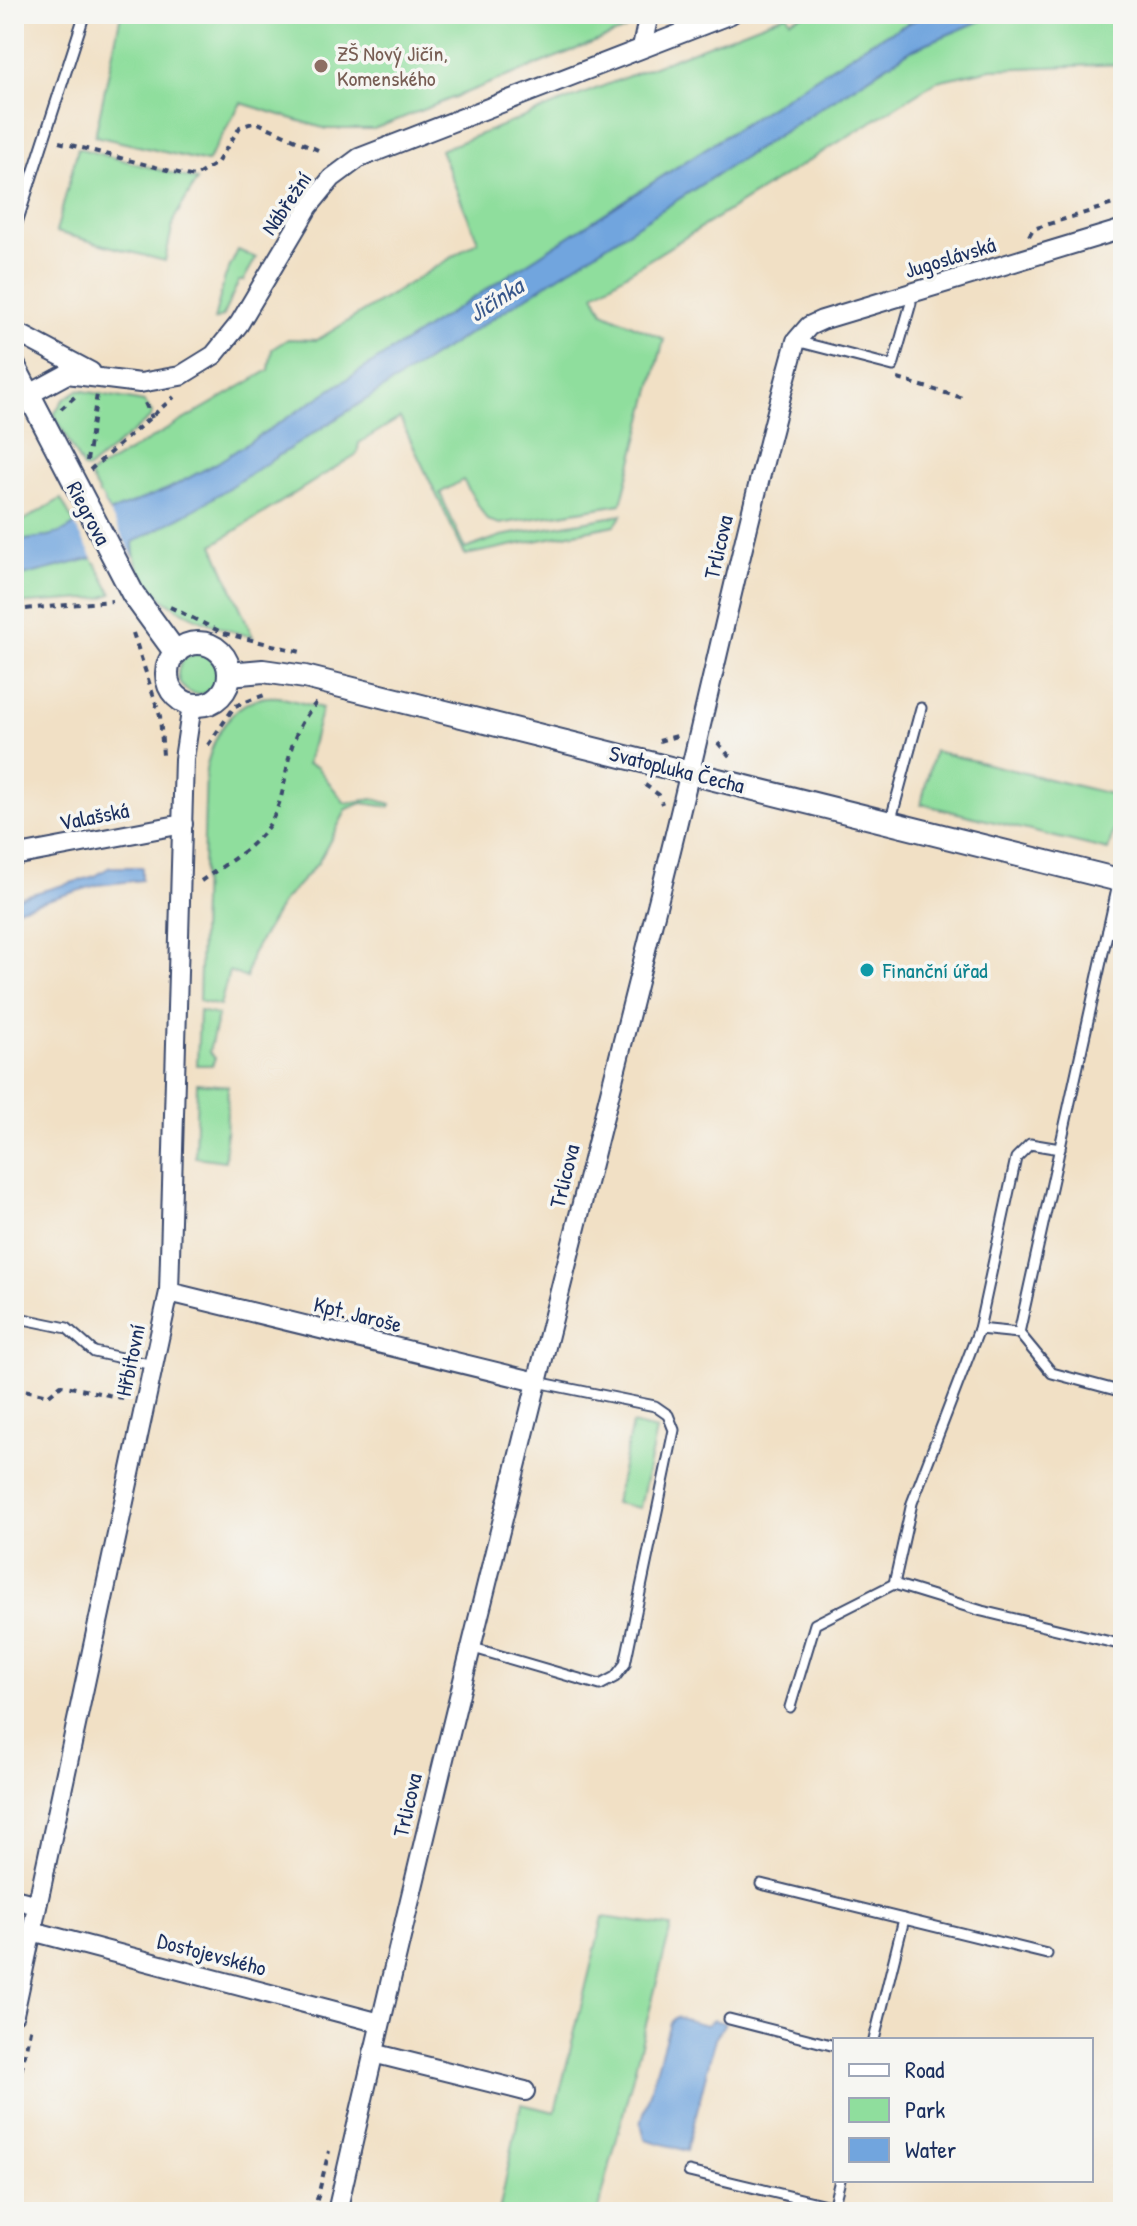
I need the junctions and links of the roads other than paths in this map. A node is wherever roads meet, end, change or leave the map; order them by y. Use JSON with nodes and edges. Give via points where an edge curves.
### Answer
{"nodes":[{"id":1,"x":78,"y":14,"type":"edge"},
{"id":2,"x":649,"y":14,"type":"edge"},
{"id":3,"x":731,"y":14,"type":"edge"},
{"id":4,"x":642,"y":47,"type":"junction"},
{"id":5,"x":1123,"y":229,"type":"edge"},
{"id":6,"x":14,"y":232,"type":"edge"},
{"id":7,"x":908,"y":294,"type":"junction"},
{"id":8,"x":14,"y":331,"type":"edge"},
{"id":9,"x":796,"y":341,"type":"junction"},
{"id":10,"x":14,"y":366,"type":"edge"},
{"id":11,"x":99,"y":386,"type":"junction"},
{"id":12,"x":30,"y":394,"type":"junction"},
{"id":13,"x":176,"y":653,"type":"junction"},
{"id":14,"x":229,"y":674,"type":"junction"},
{"id":15,"x":192,"y":705,"type":"junction"},
{"id":16,"x":921,"y":708,"type":"dead end"},
{"id":17,"x":691,"y":773,"type":"junction"},
{"id":18,"x":890,"y":823,"type":"junction"},
{"id":19,"x":183,"y":824,"type":"junction"},
{"id":20,"x":14,"y":856,"type":"edge"},
{"id":21,"x":1121,"y":881,"type":"edge"},
{"id":22,"x":1108,"y":931,"type":"junction"},
{"id":23,"x":1123,"y":935,"type":"edge"},
{"id":24,"x":1060,"y":1149,"type":"junction"},
{"id":25,"x":169,"y":1292,"type":"junction"},
{"id":26,"x":14,"y":1317,"type":"edge"},
{"id":27,"x":979,"y":1329,"type":"junction"},
{"id":28,"x":1019,"y":1333,"type":"junction"},
{"id":29,"x":144,"y":1363,"type":"junction"},
{"id":30,"x":537,"y":1382,"type":"junction"},
{"id":31,"x":1123,"y":1392,"type":"edge"},
{"id":32,"x":894,"y":1584,"type":"junction"},
{"id":33,"x":1123,"y":1645,"type":"edge"},
{"id":34,"x":469,"y":1647,"type":"junction"},
{"id":35,"x":790,"y":1707,"type":"dead end"},
{"id":36,"x":761,"y":1884,"type":"dead end"},
{"id":37,"x":14,"y":1899,"type":"edge"},
{"id":38,"x":37,"y":1905,"type":"junction"},
{"id":39,"x":904,"y":1919,"type":"junction"},
{"id":40,"x":32,"y":1931,"type":"junction"},
{"id":41,"x":1047,"y":1954,"type":"dead end"},
{"id":42,"x":14,"y":2014,"type":"edge"},
{"id":43,"x":729,"y":2019,"type":"dead end"},
{"id":44,"x":380,"y":2023,"type":"junction"},
{"id":45,"x":874,"y":2038,"type":"edge"},
{"id":46,"x":833,"y":2045,"type":"edge"},
{"id":47,"x":373,"y":2053,"type":"junction"},
{"id":48,"x":525,"y":2091,"type":"dead end"},
{"id":49,"x":689,"y":2172,"type":"dead end"},
{"id":50,"x":839,"y":2182,"type":"edge"},
{"id":51,"x":832,"y":2209,"type":"edge"},
{"id":52,"x":337,"y":2212,"type":"edge"},
{"id":53,"x":855,"y":2212,"type":"edge"}],
"edges":[{"from":1,"to":6,"type":"lane","via":[[84,16]]},
{"from":2,"to":4,"type":"street"},
{"from":3,"to":4,"type":"street","name":"Nábřežní"},
{"from":4,"to":11,"type":"street","name":"Nábřežní","via":[[359,158],[332,178],[309,206],[239,324],[214,355],[180,376]]},
{"from":5,"to":7,"type":"street","name":"Jugoslávská"},
{"from":7,"to":9,"type":"street","name":"Jugoslávská","via":[[822,320]]},
{"from":7,"to":9,"type":"lane","via":[[911,303],[893,366]]},
{"from":8,"to":11,"type":"street","name":"Nábřežní"},
{"from":9,"to":17,"type":"street","name":"Trlicova"},
{"from":10,"to":12,"type":"street","name":"Riegrova"},
{"from":11,"to":12,"type":"street","name":"Nábřežní","via":[[67,374]]},
{"from":12,"to":13,"type":"street","name":"Riegrova","via":[[82,477],[121,593]]},
{"from":13,"to":14,"type":"street","via":[[192,644],[209,646],[223,657]]},
{"from":13,"to":15,"type":"street","via":[[167,668],[169,686]]},
{"from":14,"to":15,"type":"street","via":[[215,700]]},
{"from":14,"to":17,"type":"street","name":"Svatopluka Čecha","via":[[263,671],[305,677]]},
{"from":15,"to":19,"type":"street","name":"Hřbitovní"},
{"from":16,"to":18,"type":"lane"},
{"from":17,"to":18,"type":"street","name":"Svatopluka Čecha"},
{"from":17,"to":30,"type":"street","name":"Trlicova"},
{"from":18,"to":21,"type":"street","name":"Svatopluka Čecha"},
{"from":19,"to":20,"type":"street","name":"Valašská"},
{"from":19,"to":25,"type":"street","name":"Hřbitovní"},
{"from":21,"to":22,"type":"lane"},
{"from":22,"to":23,"type":"lane"},
{"from":22,"to":24,"type":"lane"},
{"from":24,"to":27,"type":"lane","via":[[1030,1144],[1016,1158]]},
{"from":24,"to":28,"type":"lane"},
{"from":25,"to":29,"type":"street","name":"Hřbitovní"},
{"from":25,"to":30,"type":"street","name":"Kpt. Jaroše"},
{"from":26,"to":29,"type":"lane","via":[[67,1328],[94,1352]]},
{"from":27,"to":28,"type":"lane"},
{"from":27,"to":32,"type":"lane","via":[[912,1503]]},
{"from":28,"to":31,"type":"lane","via":[[1052,1373]]},
{"from":29,"to":38,"type":"street","name":"Hřbitovní"},
{"from":30,"to":34,"type":"street","name":"Trlicova"},
{"from":30,"to":34,"type":"lane","via":[[655,1406],[668,1415],[674,1430],[625,1664],[600,1685]]},
{"from":32,"to":33,"type":"lane"},
{"from":32,"to":35,"type":"lane","via":[[815,1624]]},
{"from":34,"to":44,"type":"street","name":"Trlicova"},
{"from":36,"to":39,"type":"lane"},
{"from":37,"to":38,"type":"street"},
{"from":38,"to":40,"type":"street","name":"Hřbitovní"},
{"from":39,"to":41,"type":"lane"},
{"from":39,"to":45,"type":"lane"},
{"from":40,"to":42,"type":"street","name":"Hřbitovní"},
{"from":40,"to":44,"type":"street","name":"Dostojevského"},
{"from":43,"to":46,"type":"lane"},
{"from":44,"to":47,"type":"street","name":"Trlicova"},
{"from":47,"to":48,"type":"street"},
{"from":47,"to":52,"type":"street","name":"Trlicova"},
{"from":49,"to":51,"type":"lane"},
{"from":50,"to":51,"type":"lane"},
{"from":51,"to":53,"type":"lane"}]}
